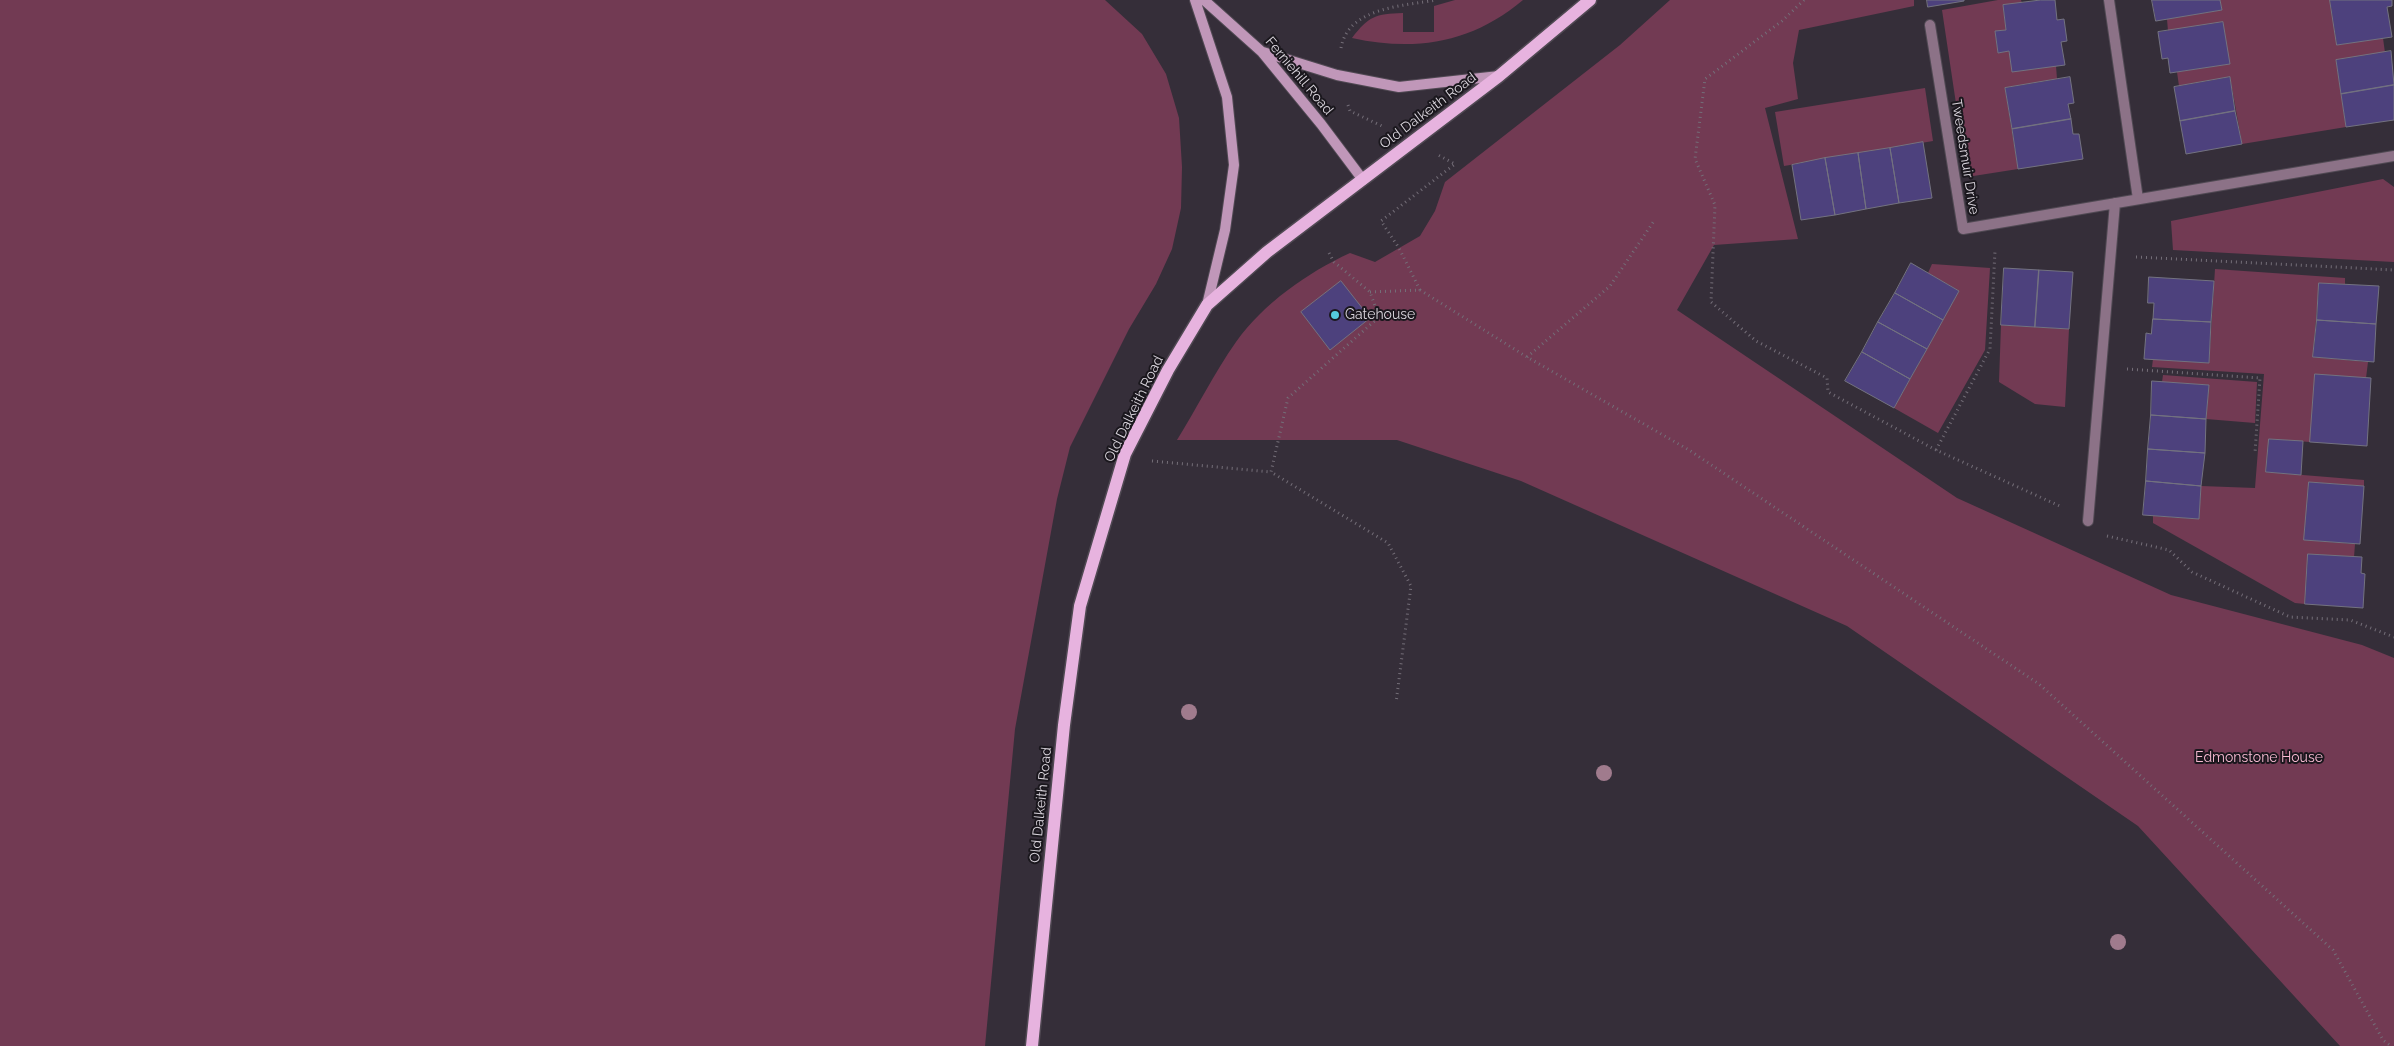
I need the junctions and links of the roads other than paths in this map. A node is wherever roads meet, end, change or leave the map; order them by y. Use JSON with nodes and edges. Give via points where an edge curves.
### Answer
{"nodes":[{"id":1,"x":1195,"y":0,"type":"edge"},
{"id":2,"x":1204,"y":0,"type":"edge"},
{"id":3,"x":1590,"y":0,"type":"edge"},
{"id":4,"x":2109,"y":0,"type":"edge"},
{"id":5,"x":1930,"y":25,"type":"dead end"},
{"id":6,"x":1262,"y":52,"type":"junction"},
{"id":7,"x":1499,"y":76,"type":"junction"},
{"id":8,"x":2394,"y":156,"type":"edge"},
{"id":9,"x":1363,"y":180,"type":"junction"},
{"id":10,"x":2138,"y":199,"type":"junction"},
{"id":11,"x":2115,"y":203,"type":"junction"},
{"id":12,"x":1207,"y":305,"type":"junction"},
{"id":13,"x":2088,"y":521,"type":"road end"},
{"id":14,"x":1032,"y":1046,"type":"edge"}],
"edges":[{"from":1,"to":12,"type":"main road","via":[[1227,97],[1234,165],[1226,230]]},
{"from":2,"to":6,"type":"main road","name":"Ferniehill Road"},
{"from":3,"to":7,"type":"main road","name":"Old Dalkeith Road"},
{"from":4,"to":10,"type":"street"},
{"from":5,"to":11,"type":"street","name":"Tweedsmuir Drive","via":[[1963,229]]},
{"from":6,"to":7,"type":"main road","via":[[1338,75],[1399,87]]},
{"from":6,"to":9,"type":"main road","name":"Ferniehill Road"},
{"from":7,"to":9,"type":"main road","name":"Old Dalkeith Road"},
{"from":8,"to":10,"type":"street","name":"Tweedsmuir Drive"},
{"from":9,"to":12,"type":"main road","name":"Old Dalkeith Road","via":[[1267,252]]},
{"from":10,"to":11,"type":"street","name":"Tweedsmuir Drive"},
{"from":11,"to":13,"type":"street"},
{"from":12,"to":14,"type":"main road","name":"Old Dalkeith Road","via":[[1168,370],[1125,454],[1080,606],[1064,725]]}]}
